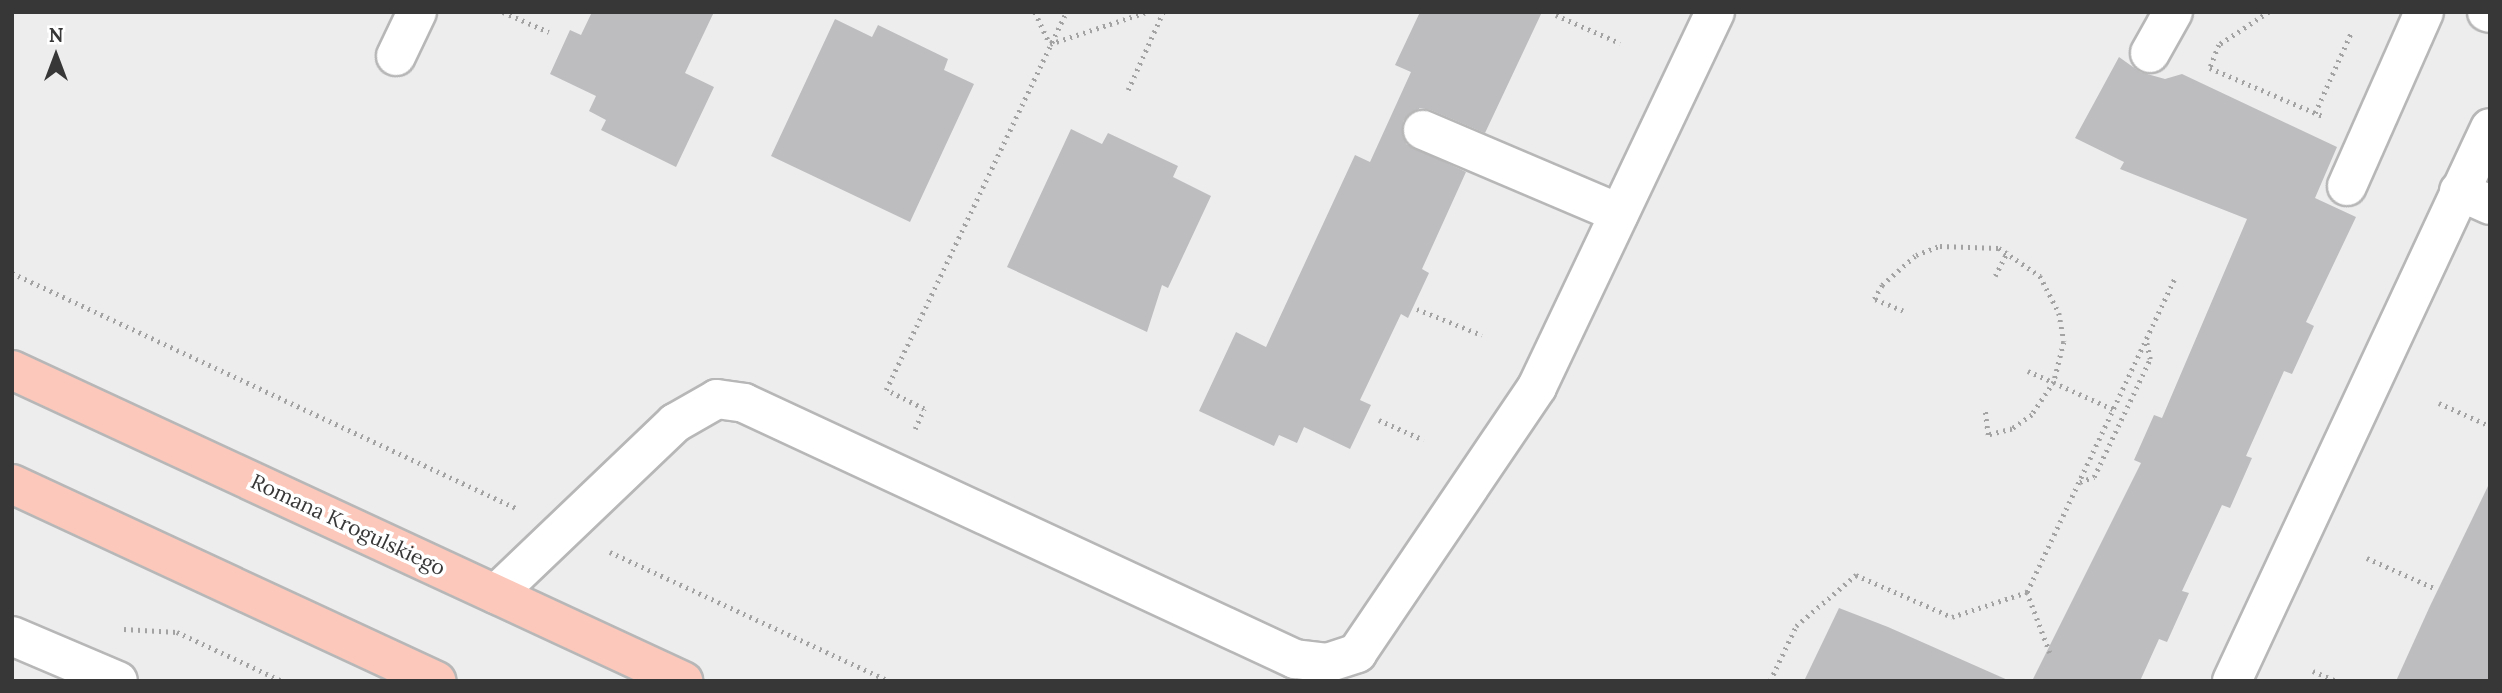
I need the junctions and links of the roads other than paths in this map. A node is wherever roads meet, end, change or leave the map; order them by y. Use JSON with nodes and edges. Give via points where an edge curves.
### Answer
{"nodes":[{"id":1,"x":417,"y":12,"type":"edge"},
{"id":2,"x":1715,"y":12,"type":"edge"},
{"id":3,"x":2173,"y":12,"type":"edge"},
{"id":4,"x":2424,"y":12,"type":"edge"},
{"id":5,"x":2150,"y":53,"type":"dead end"},
{"id":6,"x":396,"y":56,"type":"dead end"},
{"id":7,"x":2490,"y":128,"type":"edge"},
{"id":8,"x":1423,"y":130,"type":"dead end"},
{"id":9,"x":2347,"y":186,"type":"dead end"},
{"id":10,"x":2474,"y":198,"type":"edge"},
{"id":11,"x":1619,"y":213,"type":"junction"},
{"id":12,"x":12,"y":370,"type":"edge"},
{"id":13,"x":12,"y":484,"type":"edge"},
{"id":14,"x":496,"y":594,"type":"junction"},
{"id":15,"x":12,"y":636,"type":"edge"},
{"id":16,"x":118,"y":681,"type":"edge"},
{"id":17,"x":436,"y":681,"type":"edge"},
{"id":18,"x":683,"y":681,"type":"edge"},
{"id":19,"x":2232,"y":681,"type":"edge"}],
"edges":[{"from":1,"to":6,"type":"street"},
{"from":2,"to":11,"type":"street"},
{"from":3,"to":5,"type":"street"},
{"from":4,"to":9,"type":"street"},
{"from":7,"to":10,"type":"street"},
{"from":8,"to":11,"type":"street"},
{"from":10,"to":19,"type":"street"},
{"from":11,"to":14,"type":"street","via":[[1537,387],[1357,653],[1327,663],[1295,659],[744,403],[717,399],[675,423]]},
{"from":12,"to":14,"type":"main road","name":"Romana Krogulskiego"},
{"from":13,"to":17,"type":"main road"},
{"from":14,"to":18,"type":"main road","name":"Romana Krogulskiego"},
{"from":15,"to":16,"type":"street"}]}
